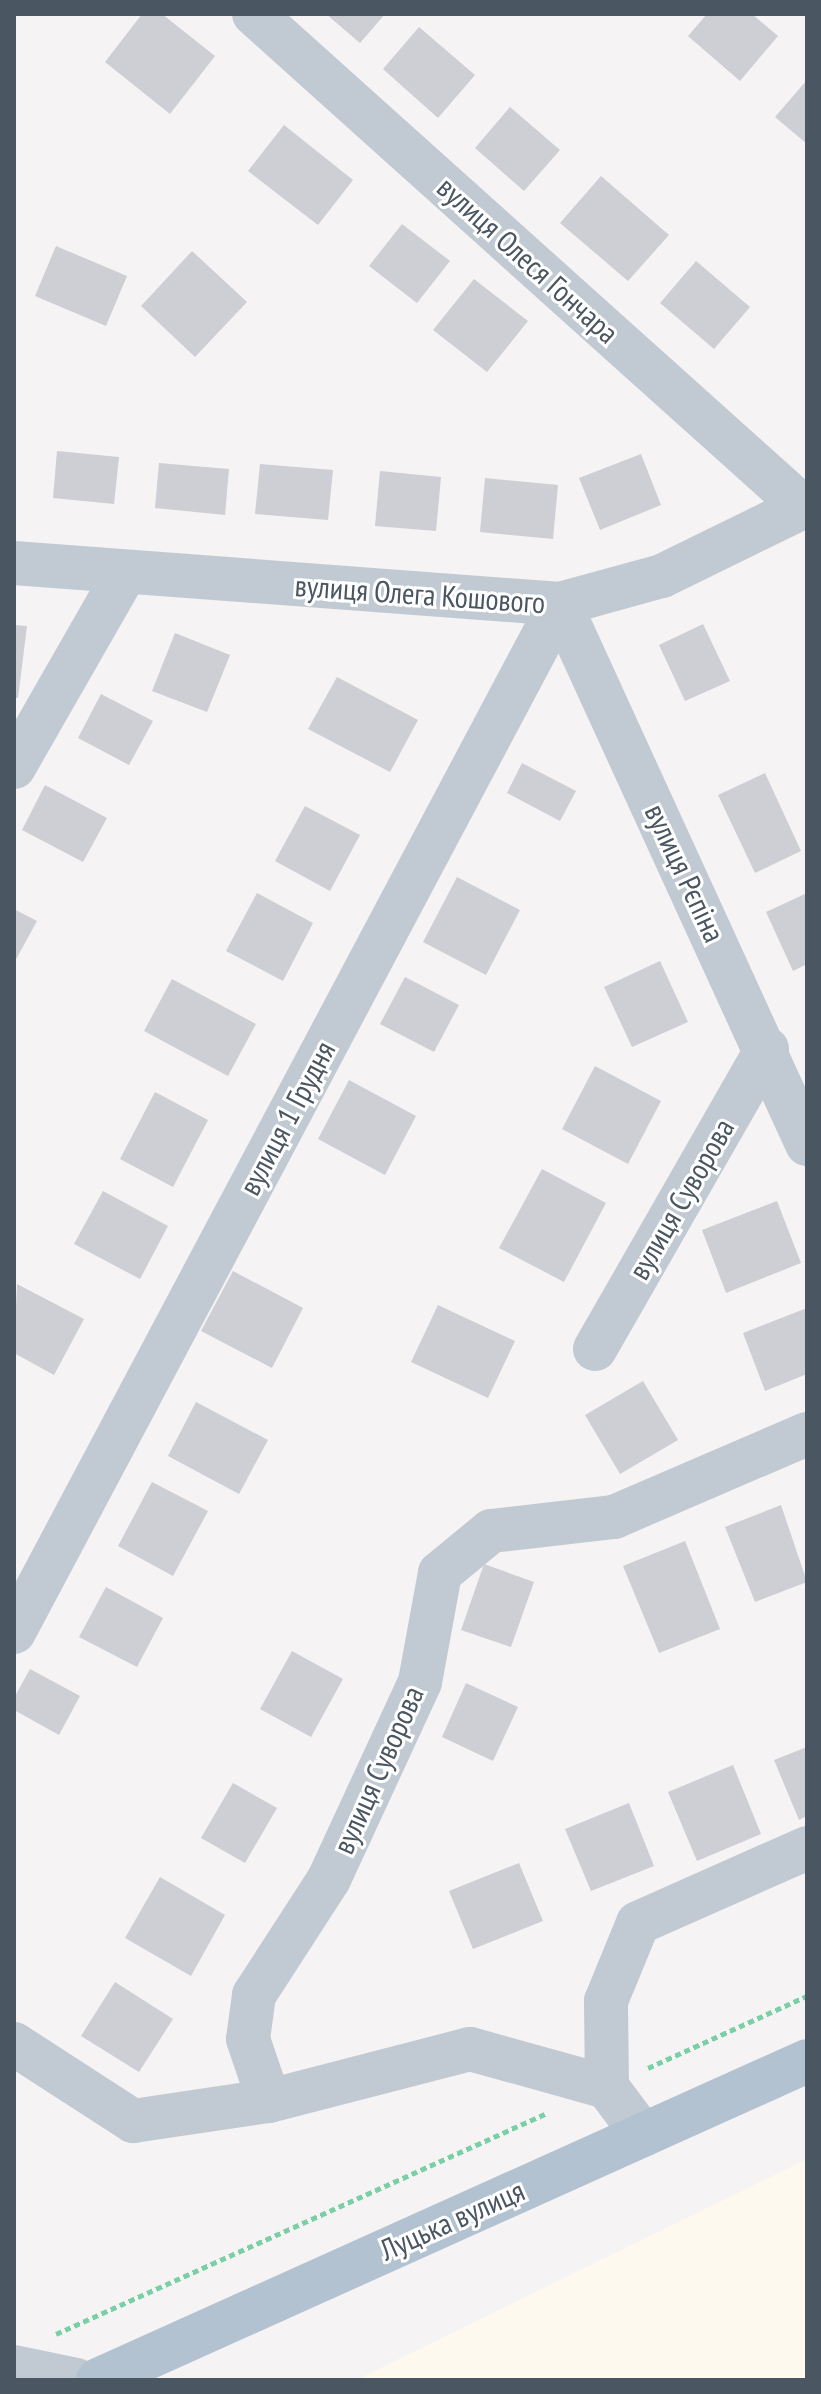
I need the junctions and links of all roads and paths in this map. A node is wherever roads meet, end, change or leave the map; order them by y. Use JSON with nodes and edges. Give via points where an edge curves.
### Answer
{"nodes":[{"id":1,"x":254,"y":14,"type":"edge"},
{"id":2,"x":805,"y":505,"type":"edge"},
{"id":3,"x":14,"y":563,"type":"edge"},
{"id":4,"x":125,"y":573,"type":"junction"},
{"id":5,"x":560,"y":604,"type":"junction"},
{"id":6,"x":14,"y":767,"type":"edge"},
{"id":7,"x":767,"y":1049,"type":"junction"},
{"id":8,"x":807,"y":1144,"type":"edge"},
{"id":9,"x":595,"y":1349,"type":"dead end"},
{"id":10,"x":807,"y":1434,"type":"edge"},
{"id":11,"x":14,"y":1632,"type":"edge"},
{"id":12,"x":807,"y":1848,"type":"edge"},
{"id":13,"x":807,"y":1996,"type":"edge"},
{"id":14,"x":14,"y":2044,"type":"edge"},
{"id":15,"x":807,"y":2061,"type":"edge"},
{"id":16,"x":607,"y":2087,"type":"junction"},
{"id":17,"x":269,"y":2101,"type":"junction"},
{"id":18,"x":549,"y":2112,"type":"dead end"},
{"id":19,"x":643,"y":2135,"type":"junction"},
{"id":20,"x":28,"y":2353,"type":"edge"},
{"id":21,"x":77,"y":2380,"type":"edge"},
{"id":22,"x":98,"y":2380,"type":"edge"}],
"edges":[{"from":1,"to":2,"type":"street","name":"вулиця Олеся Гончара"},
{"from":2,"to":5,"type":"street","name":"вулиця Олега Кошового","via":[[662,576]]},
{"from":3,"to":4,"type":"street","name":"вулиця Олега Кошового"},
{"from":4,"to":5,"type":"street","name":"вулиця Олега Кошового"},
{"from":4,"to":6,"type":"street"},
{"from":5,"to":7,"type":"street","name":"вулиця Рєпіна"},
{"from":5,"to":11,"type":"street","name":"вулиця 1 Грудня"},
{"from":7,"to":8,"type":"street","name":"вулиця Рєпіна"},
{"from":7,"to":9,"type":"street","name":"вулиця Суворова"},
{"from":10,"to":17,"type":"street","name":"вулиця Суворова","via":[[614,1517],[491,1531],[440,1573],[420,1682],[329,1879],[254,1995],[248,2039]]},
{"from":12,"to":16,"type":"street","via":[[638,1923],[606,2001]]},
{"from":13,"to":16,"type":"path"},
{"from":14,"to":17,"type":"street","via":[[133,2121]]},
{"from":15,"to":19,"type":"main road","name":"Луцька вулиця"},
{"from":16,"to":17,"type":"street","via":[[470,2049]]},
{"from":16,"to":19,"type":"street"},
{"from":18,"to":20,"type":"path"},
{"from":19,"to":22,"type":"main road","name":"Луцька вулиця"},
{"from":20,"to":21,"type":"street"}]}
